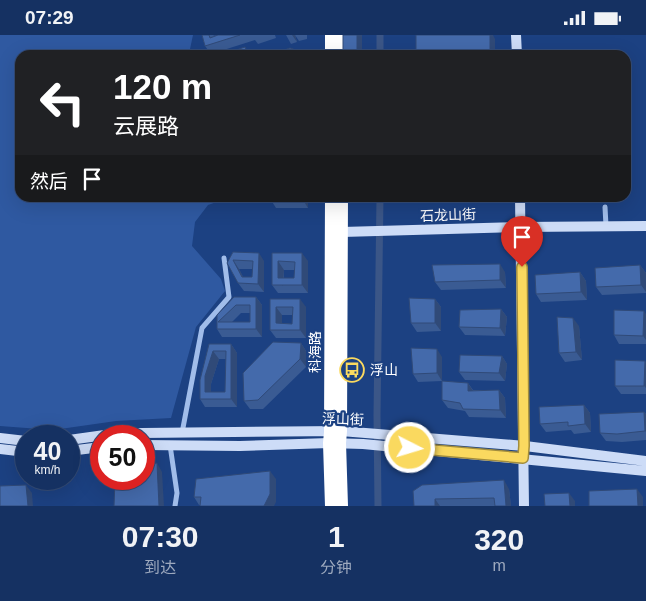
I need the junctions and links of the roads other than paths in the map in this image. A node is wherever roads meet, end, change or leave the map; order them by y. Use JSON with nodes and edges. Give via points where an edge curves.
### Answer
{"nodes":[{"id":1,"x":331,"y":35,"type":"edge"},
{"id":2,"x":341,"y":35,"type":"edge"},
{"id":3,"x":516,"y":35,"type":"edge"},
{"id":4,"x":331,"y":50,"type":"edge"},
{"id":5,"x":341,"y":50,"type":"edge"},
{"id":6,"x":517,"y":50,"type":"edge"},
{"id":7,"x":331,"y":202,"type":"edge"},
{"id":8,"x":342,"y":202,"type":"edge"},
{"id":9,"x":520,"y":202,"type":"edge"},
{"id":10,"x":606,"y":207,"type":"dead end"},
{"id":11,"x":606,"y":226,"type":"junction"},
{"id":12,"x":646,"y":226,"type":"edge"},
{"id":13,"x":521,"y":227,"type":"junction"},
{"id":14,"x":342,"y":232,"type":"junction"},
{"id":15,"x":224,"y":258,"type":"dead end"},
{"id":16,"x":182,"y":433,"type":"junction"},
{"id":17,"x":335,"y":437,"type":"junction"},
{"id":18,"x":0,"y":438,"type":"edge"},
{"id":19,"x":80,"y":438,"type":"edge"},
{"id":20,"x":363,"y":439,"type":"junction"},
{"id":21,"x":15,"y":440,"type":"edge"},
{"id":22,"x":155,"y":445,"type":"edge"},
{"id":23,"x":170,"y":445,"type":"junction"},
{"id":24,"x":524,"y":446,"type":"junction"},
{"id":25,"x":0,"y":449,"type":"edge"},
{"id":26,"x":15,"y":451,"type":"edge"},
{"id":27,"x":523,"y":458,"type":"junction"},
{"id":28,"x":646,"y":461,"type":"edge"},
{"id":29,"x":646,"y":471,"type":"edge"},
{"id":30,"x":175,"y":506,"type":"edge"},
{"id":31,"x":331,"y":506,"type":"edge"},
{"id":32,"x":342,"y":506,"type":"edge"},
{"id":33,"x":524,"y":506,"type":"edge"}],
"edges":[{"from":1,"to":4,"type":"highway"},
{"from":2,"to":5,"type":"highway"},
{"from":3,"to":6,"type":"main road"},
{"from":7,"to":17,"type":"highway","name":"科海路"},
{"from":8,"to":14,"type":"highway","name":"科海路"},
{"from":9,"to":13,"type":"main road"},
{"from":10,"to":11,"type":"street"},
{"from":11,"to":12,"type":"main road","name":"石龙山街"},
{"from":11,"to":13,"type":"main road","name":"石龙山街"},
{"from":13,"to":14,"type":"main road","name":"石龙山街"},
{"from":13,"to":24,"type":"main road"},
{"from":14,"to":17,"type":"highway","name":"科海路"},
{"from":15,"to":16,"type":"street","via":[[229,297],[202,328]]},
{"from":16,"to":17,"type":"main road","name":"浮山街"},
{"from":16,"to":19,"type":"main road","name":"浮山街","via":[[112,434]]},
{"from":17,"to":20,"type":"main road","name":"浮山街"},
{"from":17,"to":23,"type":"main road","name":"浮山街","via":[[240,445]]},
{"from":17,"to":31,"type":"highway","name":"科海路"},
{"from":17,"to":32,"type":"highway","name":"科海路"},
{"from":18,"to":21,"type":"main road"},
{"from":20,"to":24,"type":"main road","name":"浮山街","via":[[391,435]]},
{"from":20,"to":27,"type":"main road","name":"浮山街","via":[[391,446]]},
{"from":22,"to":23,"type":"main road","name":"浮山街"},
{"from":23,"to":30,"type":"street","via":[[177,493]]},
{"from":24,"to":27,"type":"main road"},
{"from":24,"to":28,"type":"main road","name":"浮山街"},
{"from":25,"to":26,"type":"main road"},
{"from":27,"to":29,"type":"main road","name":"浮山街"},
{"from":27,"to":33,"type":"main road"}]}
